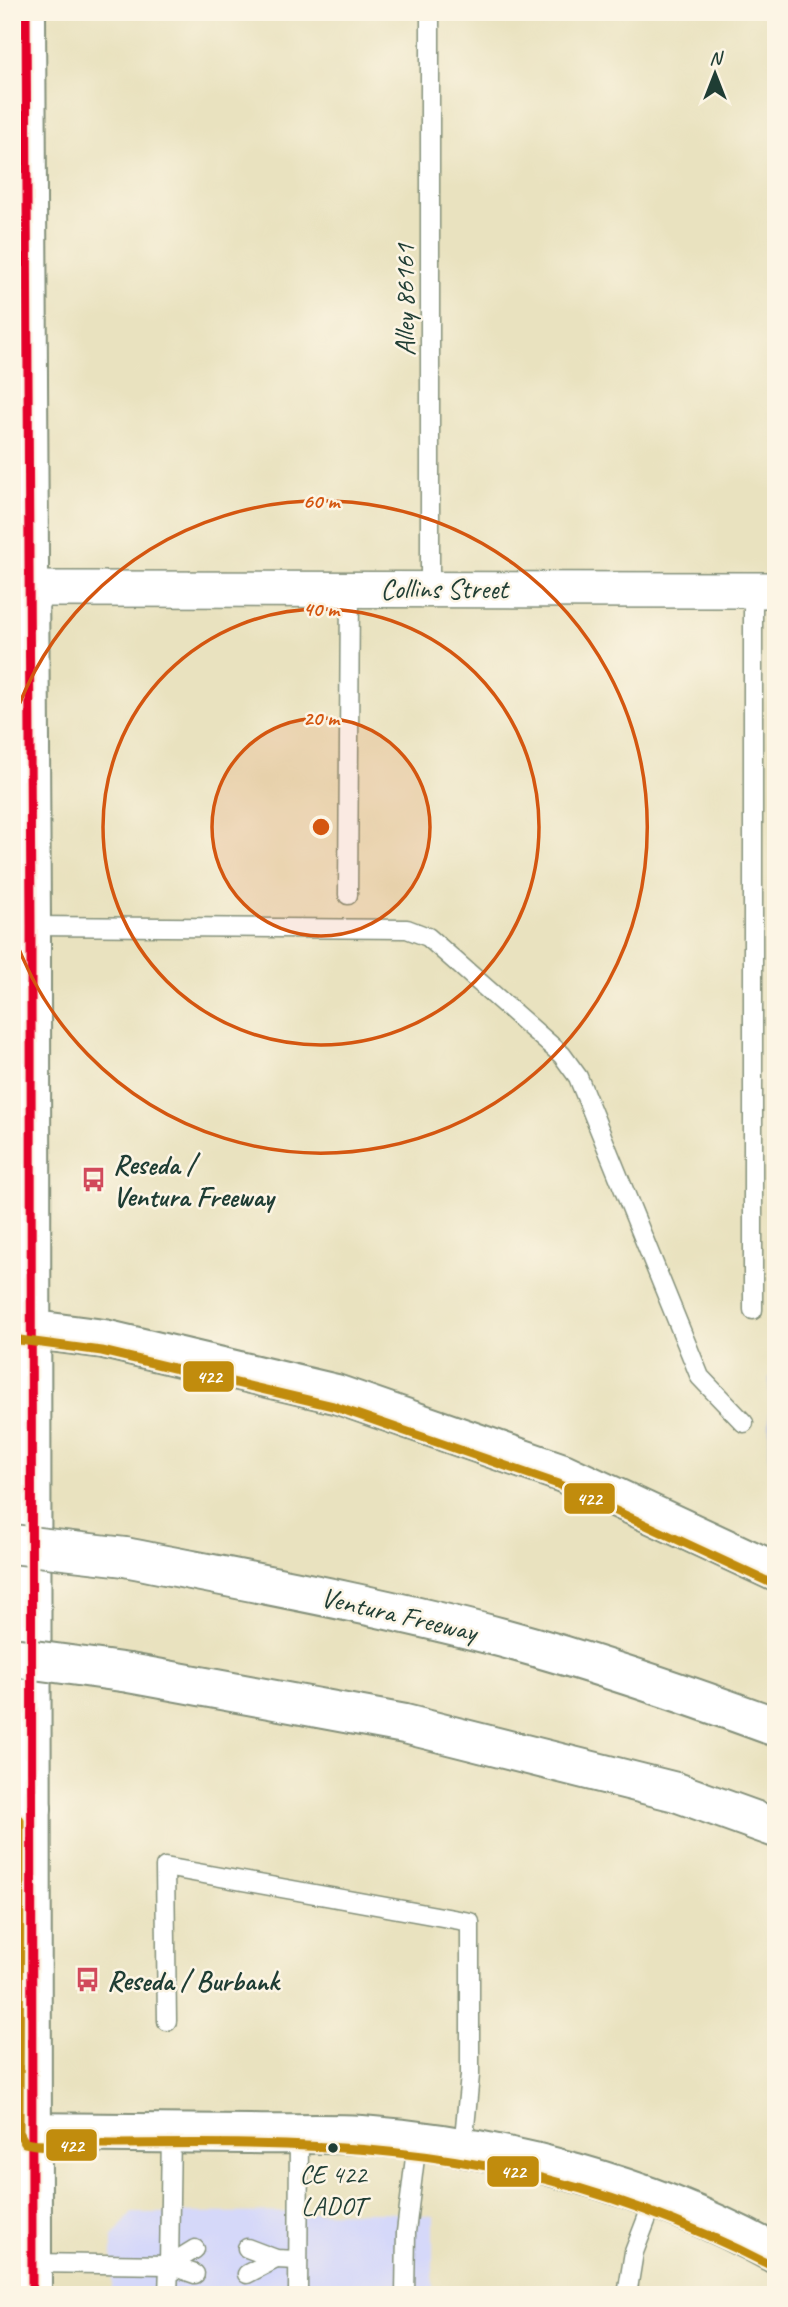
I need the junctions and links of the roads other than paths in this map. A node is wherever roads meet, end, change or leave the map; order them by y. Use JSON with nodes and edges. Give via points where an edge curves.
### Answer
{"nodes":[{"id":1,"x":26,"y":12,"type":"edge"},
{"id":2,"x":430,"y":12,"type":"edge"},
{"id":3,"x":20,"y":136,"type":"edge"},
{"id":4,"x":350,"y":588,"type":"junction"},
{"id":5,"x":430,"y":588,"type":"junction"},
{"id":6,"x":28,"y":589,"type":"junction"},
{"id":7,"x":764,"y":590,"type":"edge"},
{"id":8,"x":21,"y":830,"type":"edge"},
{"id":9,"x":348,"y":895,"type":"dead end"},
{"id":10,"x":31,"y":926,"type":"junction"},
{"id":11,"x":753,"y":1310,"type":"dead end"},
{"id":12,"x":21,"y":1328,"type":"edge"},
{"id":13,"x":744,"y":1423,"type":"dead end"},
{"id":14,"x":12,"y":1544,"type":"edge"},
{"id":15,"x":776,"y":1573,"type":"edge"},
{"id":16,"x":12,"y":1657,"type":"edge"},
{"id":17,"x":776,"y":1727,"type":"edge"},
{"id":18,"x":22,"y":1807,"type":"edge"},
{"id":19,"x":776,"y":1828,"type":"edge"},
{"id":20,"x":22,"y":1935,"type":"edge"},
{"id":21,"x":22,"y":2000,"type":"edge"},
{"id":22,"x":167,"y":2021,"type":"dead end"},
{"id":23,"x":22,"y":2132,"type":"edge"},
{"id":24,"x":171,"y":2133,"type":"junction"},
{"id":25,"x":299,"y":2135,"type":"junction"},
{"id":26,"x":417,"y":2141,"type":"junction"},
{"id":27,"x":463,"y":2148,"type":"junction"},
{"id":28,"x":654,"y":2200,"type":"junction"},
{"id":29,"x":247,"y":2248,"type":"dead end"},
{"id":30,"x":195,"y":2249,"type":"dead end"},
{"id":31,"x":776,"y":2254,"type":"edge"},
{"id":32,"x":276,"y":2259,"type":"junction"},
{"id":33,"x":298,"y":2260,"type":"junction"},
{"id":34,"x":169,"y":2265,"type":"junction"},
{"id":35,"x":195,"y":2274,"type":"dead end"},
{"id":36,"x":247,"y":2274,"type":"dead end"},
{"id":37,"x":32,"y":2279,"type":"edge"},
{"id":38,"x":168,"y":2295,"type":"edge"},
{"id":39,"x":298,"y":2295,"type":"edge"},
{"id":40,"x":405,"y":2295,"type":"edge"},
{"id":41,"x":626,"y":2295,"type":"edge"}],
"edges":[{"from":1,"to":3,"type":"main road"},
{"from":2,"to":5,"type":"lane","name":"Alley 86161"},
{"from":3,"to":6,"type":"main road"},
{"from":4,"to":5,"type":"street","name":"Collins Street"},
{"from":4,"to":6,"type":"street","name":"Collins Street"},
{"from":4,"to":9,"type":"lane"},
{"from":5,"to":7,"type":"street","name":"Collins Street"},
{"from":6,"to":8,"type":"main road"},
{"from":7,"to":11,"type":"lane"},
{"from":8,"to":10,"type":"main road"},
{"from":10,"to":12,"type":"main road"},
{"from":10,"to":13,"type":"lane","via":[[407,929],[428,937],[562,1055],[578,1077],[700,1377]]},
{"from":12,"to":15,"type":"main road","via":[[104,1339],[336,1394],[563,1473]]},
{"from":12,"to":18,"type":"main road"},
{"from":14,"to":17,"type":"main road","name":"Ventura Freeway","bridge":true,"via":[[125,1557],[301,1591],[504,1639],[698,1698]]},
{"from":16,"to":19,"type":"main road","bridge":true,"via":[[129,1673],[405,1724],[676,1792]]},
{"from":18,"to":20,"type":"main road"},
{"from":20,"to":21,"type":"main road"},
{"from":21,"to":23,"type":"main road"},
{"from":22,"to":27,"type":"lane","via":[[165,1867],[470,1922],[470,2075]]},
{"from":23,"to":24,"type":"main road"},
{"from":23,"to":37,"type":"main road"},
{"from":24,"to":25,"type":"main road"},
{"from":24,"to":34,"type":"lane"},
{"from":25,"to":26,"type":"main road"},
{"from":25,"to":33,"type":"lane"},
{"from":26,"to":27,"type":"main road"},
{"from":26,"to":40,"type":"lane","via":[[406,2232]]},
{"from":27,"to":28,"type":"main road","via":[[521,2158]]},
{"from":28,"to":31,"type":"main road"},
{"from":28,"to":41,"type":"lane","via":[[634,2252]]},
{"from":29,"to":32,"type":"lane"},
{"from":30,"to":34,"type":"lane"},
{"from":32,"to":33,"type":"lane"},
{"from":32,"to":36,"type":"lane"},
{"from":33,"to":39,"type":"lane"},
{"from":34,"to":35,"type":"lane"},
{"from":34,"to":37,"type":"lane"},
{"from":34,"to":38,"type":"lane"}]}
